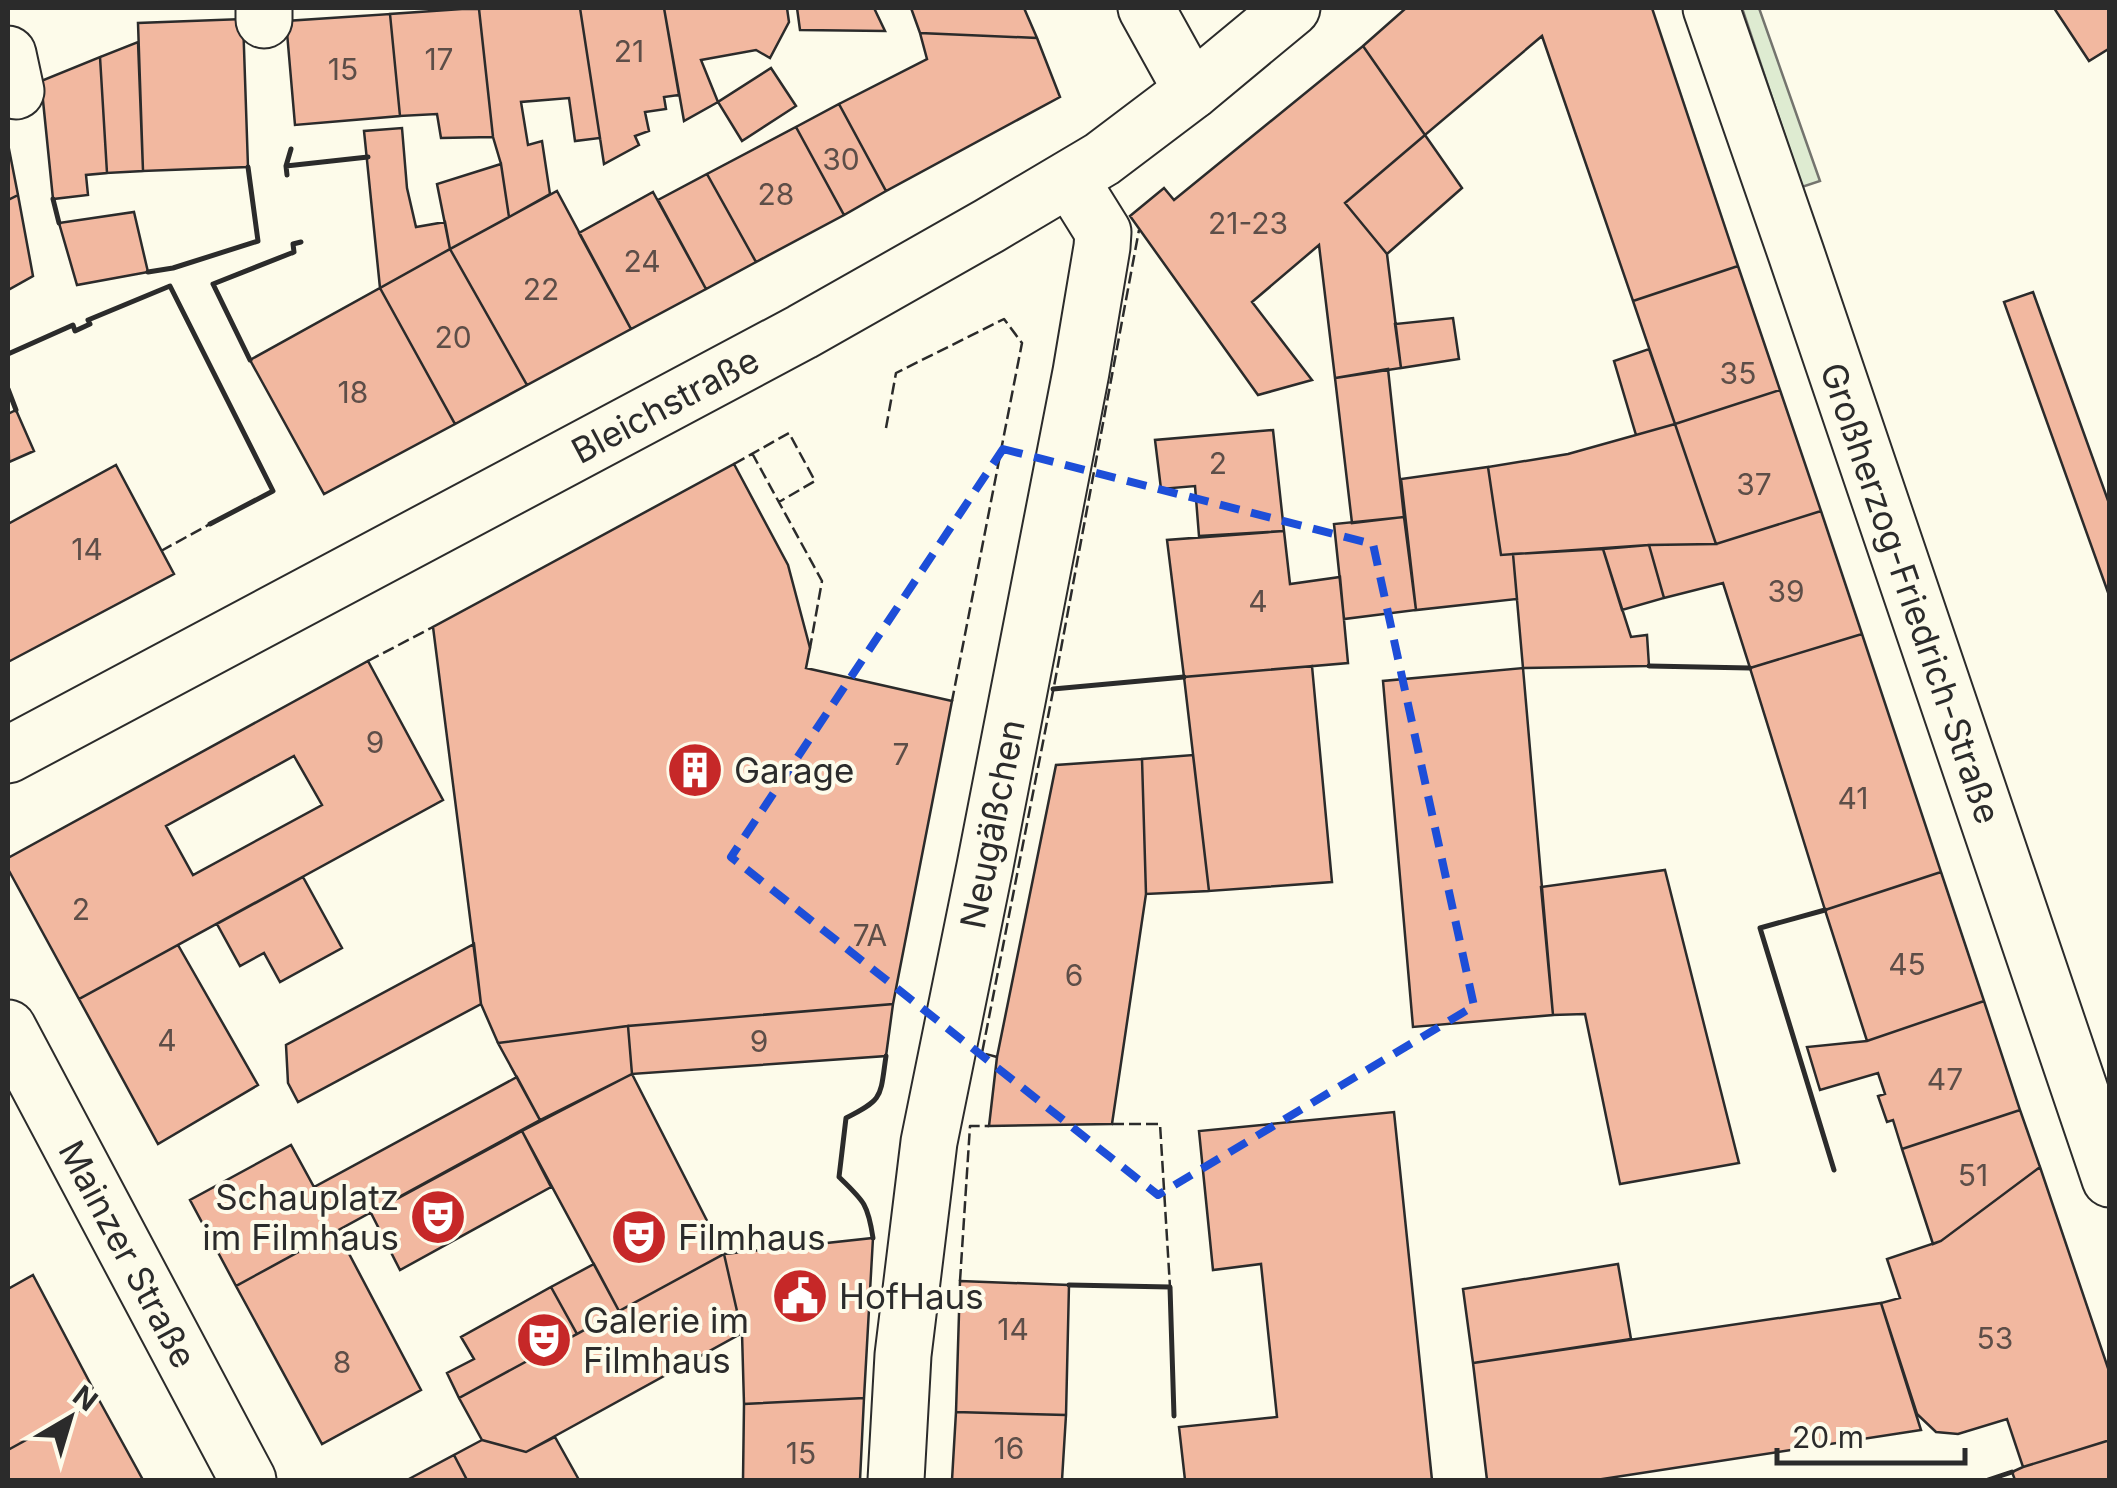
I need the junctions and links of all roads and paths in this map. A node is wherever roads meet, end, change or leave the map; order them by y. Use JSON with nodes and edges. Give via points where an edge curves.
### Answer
{"nodes":[{"id":1,"x":1146,"y":8,"type":"edge"},
{"id":2,"x":1292,"y":8,"type":"edge"},
{"id":3,"x":1711,"y":8,"type":"edge"},
{"id":4,"x":1192,"y":91,"type":"junction"},
{"id":5,"x":1070,"y":179,"type":"junction"},
{"id":6,"x":8,"y":756,"type":"edge"},
{"id":7,"x":2051,"y":1011,"type":"junction"},
{"id":8,"x":8,"y":1028,"type":"edge"},
{"id":9,"x":2110,"y":1082,"type":"edge"},
{"id":10,"x":2110,"y":1179,"type":"edge"},
{"id":11,"x":248,"y":1480,"type":"edge"},
{"id":12,"x":896,"y":1480,"type":"edge"}],
"edges":[{"from":1,"to":4,"type":"main road"},
{"from":2,"to":4,"type":"main road","name":"Bleichstraße"},
{"from":3,"to":7,"type":"main road","name":"Großherzog-Friedrich-Straße"},
{"from":4,"to":5,"type":"main road","name":"Bleichstraße"},
{"from":5,"to":6,"type":"main road","name":"Bleichstraße","via":[[802,332]]},
{"from":5,"to":12,"type":"main road","name":"Neugäßchen","via":[[1103,232],[1102,248],[928,1142]]},
{"from":7,"to":9,"type":"main road","via":[[2089,1068]]},
{"from":7,"to":10,"type":"main road","name":"Großherzog-Friedrich-Straße"},
{"from":8,"to":11,"type":"main road","name":"Mainzer Straße"}]}
